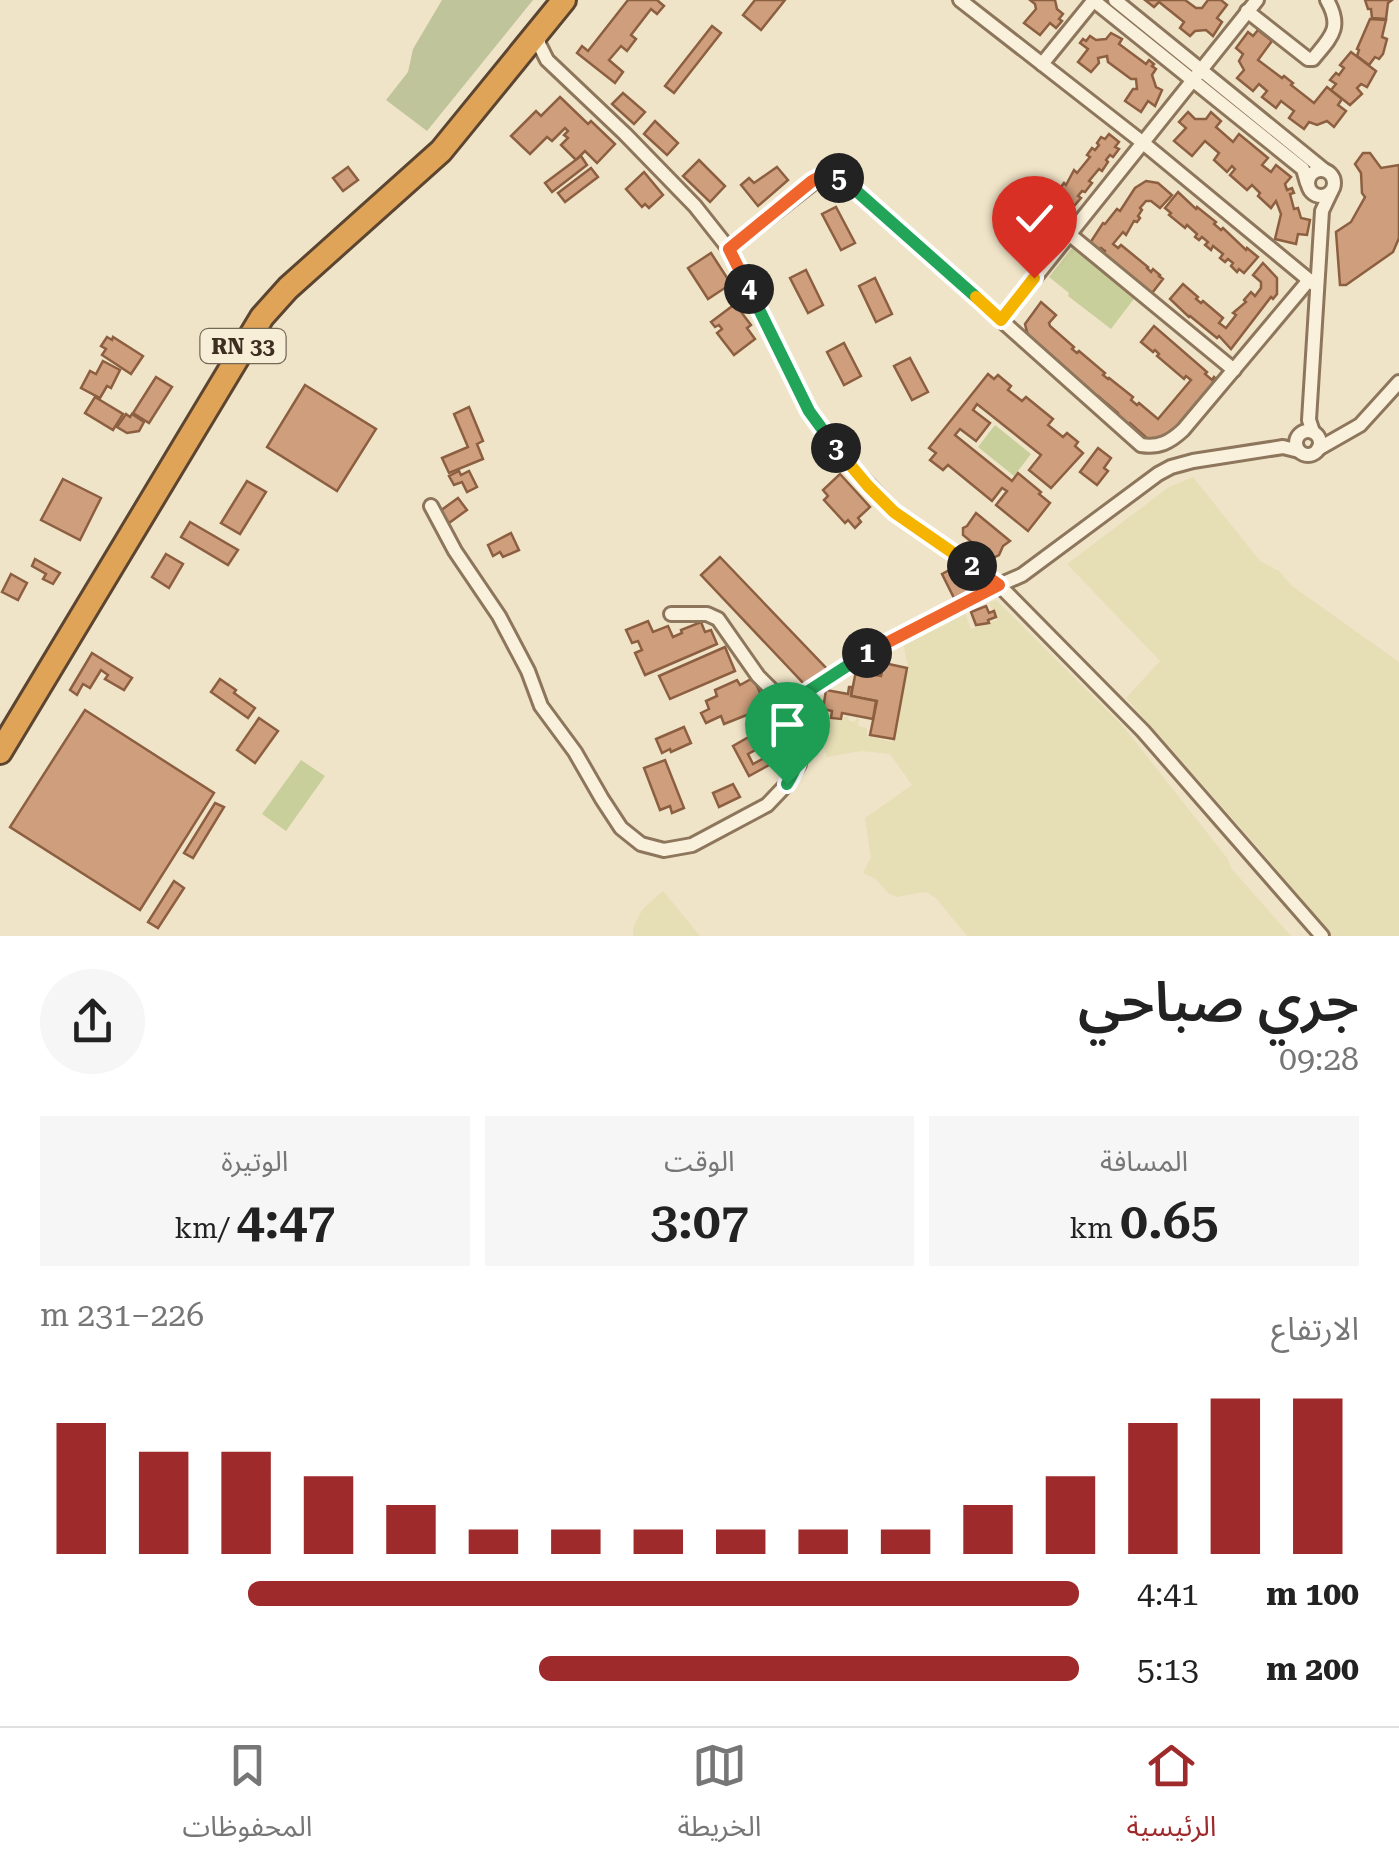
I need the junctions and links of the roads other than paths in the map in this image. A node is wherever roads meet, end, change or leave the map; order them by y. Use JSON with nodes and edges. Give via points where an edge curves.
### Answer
{"nodes":[{"id":1,"x":547,"y":0,"type":"edge"},
{"id":2,"x":564,"y":0,"type":"edge"},
{"id":3,"x":960,"y":0,"type":"edge"},
{"id":4,"x":1093,"y":0,"type":"edge"},
{"id":5,"x":1114,"y":0,"type":"edge"},
{"id":6,"x":1328,"y":0,"type":"edge"},
{"id":7,"x":1252,"y":6,"type":"edge"},
{"id":8,"x":539,"y":31,"type":"junction"},
{"id":9,"x":547,"y":60,"type":"junction"},
{"id":10,"x":514,"y":62,"type":"junction"},
{"id":11,"x":1042,"y":64,"type":"junction"},
{"id":12,"x":1197,"y":74,"type":"junction"},
{"id":13,"x":1142,"y":142,"type":"junction"},
{"id":14,"x":1324,"y":170,"type":"junction"},
{"id":15,"x":1310,"y":188,"type":"junction"},
{"id":16,"x":1331,"y":192,"type":"junction"},
{"id":17,"x":1322,"y":211,"type":"junction"},
{"id":18,"x":1069,"y":234,"type":"junction"},
{"id":19,"x":729,"y":249,"type":"junction"},
{"id":20,"x":1312,"y":282,"type":"junction"},
{"id":21,"x":1001,"y":320,"type":"junction"},
{"id":22,"x":1234,"y":370,"type":"junction"},
{"id":23,"x":1399,"y":382,"type":"edge"},
{"id":24,"x":1313,"y":428,"type":"junction"},
{"id":25,"x":1298,"y":436,"type":"junction"},
{"id":26,"x":1335,"y":439,"type":"junction"},
{"id":27,"x":1283,"y":447,"type":"junction"},
{"id":28,"x":1318,"y":449,"type":"junction"},
{"id":29,"x":1299,"y":451,"type":"junction"},
{"id":30,"x":432,"y":506,"type":"dead end"},
{"id":31,"x":999,"y":585,"type":"junction"},
{"id":32,"x":671,"y":614,"type":"dead end"},
{"id":33,"x":787,"y":705,"type":"junction"},
{"id":34,"x":0,"y":731,"type":"edge"},
{"id":35,"x":0,"y":752,"type":"edge"},
{"id":36,"x":1322,"y":936,"type":"edge"}],
"edges":[{"from":1,"to":34,"type":"highway","number":"RN 33","via":[[430,145],[250,312]]},
{"from":2,"to":8,"type":"highway","number":"RN 33"},
{"from":3,"to":11,"type":"street"},
{"from":4,"to":11,"type":"street"},
{"from":4,"to":12,"type":"street"},
{"from":5,"to":12,"type":"street"},
{"from":6,"to":7,"type":"street","via":[[1333,35],[1308,60]]},
{"from":7,"to":12,"type":"street"},
{"from":8,"to":9,"type":"street"},
{"from":8,"to":10,"type":"highway","number":"RN 33"},
{"from":9,"to":10,"type":"street","via":[[530,56]]},
{"from":9,"to":19,"type":"street","via":[[695,206]]},
{"from":10,"to":35,"type":"highway","number":"RN 33","via":[[441,152],[270,307]]},
{"from":11,"to":13,"type":"street"},
{"from":12,"to":13,"type":"street"},
{"from":12,"to":14,"type":"street"},
{"from":12,"to":15,"type":"street","via":[[1304,169]]},
{"from":13,"to":18,"type":"street"},
{"from":13,"to":20,"type":"street"},
{"from":14,"to":15,"type":"street","via":[[1312,172]]},
{"from":14,"to":16,"type":"street","via":[[1334,179]]},
{"from":15,"to":16,"type":"street","via":[[1324,196]]},
{"from":15,"to":17,"type":"street"},
{"from":16,"to":17,"type":"street"},
{"from":17,"to":20,"type":"street"},
{"from":18,"to":21,"type":"street"},
{"from":18,"to":22,"type":"street"},
{"from":19,"to":21,"type":"street","via":[[812,181],[832,176]]},
{"from":19,"to":31,"type":"street","via":[[824,433],[894,512]]},
{"from":20,"to":22,"type":"street"},
{"from":20,"to":24,"type":"street"},
{"from":21,"to":22,"type":"street","via":[[1141,445],[1170,442]]},
{"from":23,"to":26,"type":"street","via":[[1360,425]]},
{"from":24,"to":25,"type":"street"},
{"from":24,"to":26,"type":"street"},
{"from":24,"to":28,"type":"street"},
{"from":25,"to":27,"type":"street"},
{"from":25,"to":29,"type":"street"},
{"from":26,"to":28,"type":"street"},
{"from":27,"to":29,"type":"street"},
{"from":27,"to":31,"type":"street","via":[[1158,474],[1022,576]]},
{"from":28,"to":29,"type":"street"},
{"from":30,"to":33,"type":"street","via":[[499,616],[542,706],[621,828],[642,844],[664,850],[692,845],[767,805],[799,764],[800,732]]},
{"from":31,"to":33,"type":"street","via":[[871,650]]},
{"from":31,"to":36,"type":"street","via":[[1143,731]]},
{"from":32,"to":33,"type":"street","via":[[718,619]]}]}
